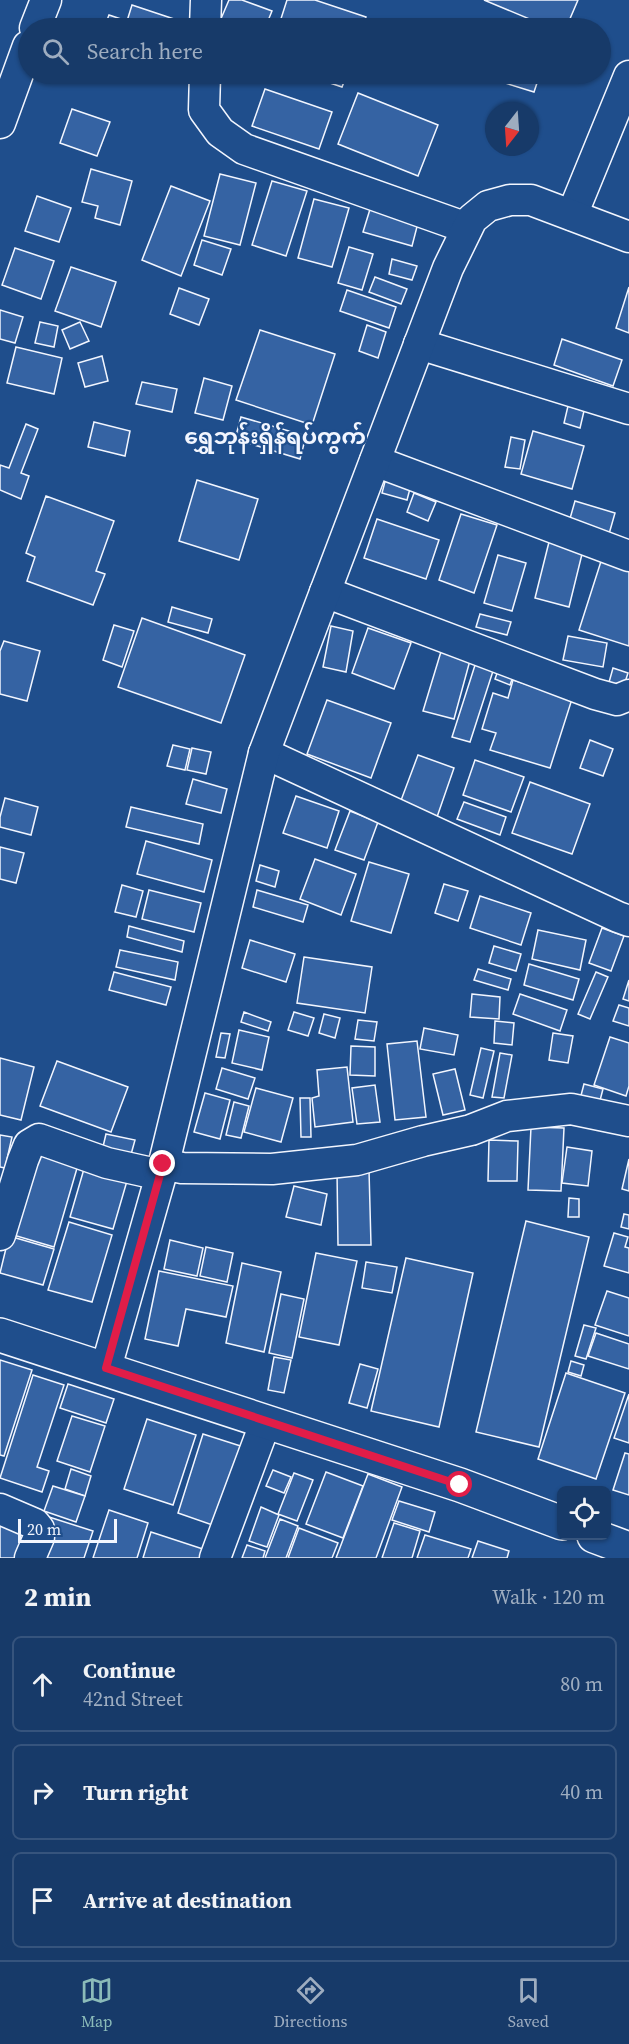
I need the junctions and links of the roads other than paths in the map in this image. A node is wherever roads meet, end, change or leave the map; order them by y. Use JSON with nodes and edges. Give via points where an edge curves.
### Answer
{"nodes":[{"id":1,"x":46,"y":0,"type":"edge"},
{"id":2,"x":206,"y":0,"type":"edge"},
{"id":3,"x":39,"y":18,"type":"edge"},
{"id":4,"x":206,"y":18,"type":"edge"},
{"id":5,"x":18,"y":74,"type":"edge"},
{"id":6,"x":629,"y":76,"type":"edge"},
{"id":7,"x":205,"y":84,"type":"edge"},
{"id":8,"x":0,"y":123,"type":"edge"},
{"id":9,"x":572,"y":215,"type":"junction"},
{"id":10,"x":467,"y":228,"type":"junction"},
{"id":11,"x":629,"y":237,"type":"edge"},
{"id":12,"x":419,"y":344,"type":"junction"},
{"id":13,"x":629,"y":409,"type":"edge"},
{"id":14,"x":375,"y":461,"type":"junction"},
{"id":15,"x":629,"y":556,"type":"edge"},
{"id":16,"x":325,"y":592,"type":"junction"},
{"id":17,"x":629,"y":695,"type":"edge"},
{"id":18,"x":264,"y":753,"type":"junction"},
{"id":19,"x":629,"y":921,"type":"edge"},
{"id":20,"x":629,"y":1121,"type":"edge"},
{"id":21,"x":162,"y":1169,"type":"junction"},
{"id":22,"x":0,"y":1235,"type":"edge"},
{"id":23,"x":0,"y":1335,"type":"edge"},
{"id":24,"x":106,"y":1368,"type":"junction"},
{"id":25,"x":266,"y":1421,"type":"junction"},
{"id":26,"x":0,"y":1509,"type":"edge"},
{"id":27,"x":557,"y":1521,"type":"edge"},
{"id":28,"x":605,"y":1540,"type":"edge"},
{"id":29,"x":629,"y":1549,"type":"edge"},
{"id":30,"x":30,"y":1558,"type":"edge"},
{"id":31,"x":215,"y":1558,"type":"edge"}],
"edges":[{"from":1,"to":3,"type":"street"},
{"from":2,"to":4,"type":"street"},
{"from":5,"to":8,"type":"street"},
{"from":6,"to":9,"type":"street"},
{"from":7,"to":10,"type":"street","via":[[204,110],[220,132],[244,149]]},
{"from":9,"to":10,"type":"street","via":[[531,200],[510,200],[488,206]]},
{"from":9,"to":11,"type":"street"},
{"from":10,"to":12,"type":"street"},
{"from":12,"to":13,"type":"street"},
{"from":12,"to":14,"type":"street"},
{"from":14,"to":15,"type":"street"},
{"from":14,"to":16,"type":"street"},
{"from":16,"to":17,"type":"street","via":[[595,694],[616,700]]},
{"from":16,"to":18,"type":"street"},
{"from":18,"to":19,"type":"street"},
{"from":18,"to":21,"type":"street"},
{"from":20,"to":21,"type":"street","via":[[571,1108],[507,1116],[471,1130],[357,1160],[272,1170]]},
{"from":21,"to":22,"type":"street","via":[[108,1163],[39,1139],[29,1145],[22,1160]]},
{"from":21,"to":24,"type":"street"},
{"from":23,"to":24,"type":"street"},
{"from":24,"to":25,"type":"street"},
{"from":25,"to":27,"type":"street"},
{"from":25,"to":31,"type":"street"},
{"from":26,"to":30,"type":"street","via":[[39,1529]]},
{"from":28,"to":29,"type":"street"}]}
